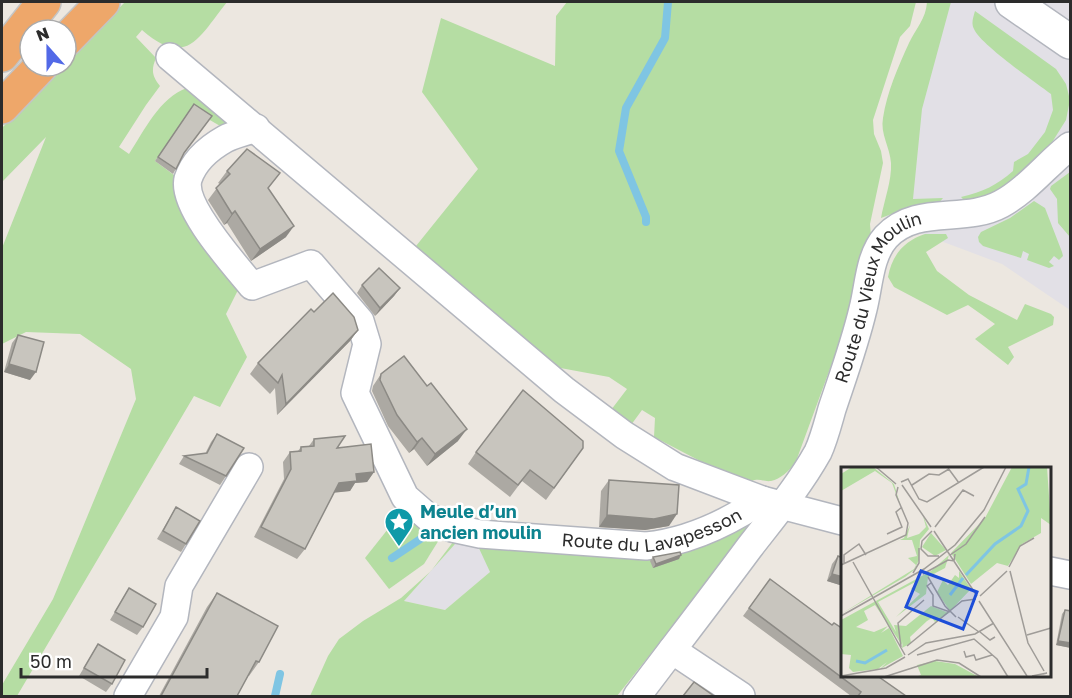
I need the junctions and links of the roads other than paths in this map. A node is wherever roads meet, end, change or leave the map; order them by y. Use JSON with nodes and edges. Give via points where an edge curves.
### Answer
{"nodes":[{"id":1,"x":44,"y":2,"type":"edge"},
{"id":2,"x":103,"y":2,"type":"edge"},
{"id":3,"x":1012,"y":2,"type":"edge"},
{"id":4,"x":78,"y":28,"type":"edge"},
{"id":5,"x":1071,"y":42,"type":"edge"},
{"id":6,"x":2,"y":56,"type":"edge"},
{"id":7,"x":170,"y":57,"type":"dead end"},
{"id":8,"x":30,"y":78,"type":"edge"},
{"id":9,"x":2,"y":107,"type":"edge"},
{"id":10,"x":256,"y":128,"type":"junction"},
{"id":11,"x":1071,"y":146,"type":"edge"},
{"id":12,"x":249,"y":466,"type":"dead end"},
{"id":13,"x":773,"y":502,"type":"junction"},
{"id":14,"x":841,"y":519,"type":"edge"},
{"id":15,"x":1051,"y":571,"type":"edge"},
{"id":16,"x":1071,"y":575,"type":"edge"},
{"id":17,"x":672,"y":650,"type":"junction"},
{"id":18,"x":128,"y":696,"type":"edge"},
{"id":19,"x":637,"y":696,"type":"edge"},
{"id":20,"x":741,"y":696,"type":"edge"}],
"edges":[{"from":1,"to":6,"type":"highway"},
{"from":2,"to":4,"type":"highway"},
{"from":3,"to":5,"type":"main road"},
{"from":7,"to":10,"type":"street","name":"Route du Lavapesson"},
{"from":8,"to":9,"type":"highway"},
{"from":10,"to":13,"type":"street","name":"Route du Lavapesson","via":[[564,390],[615,428],[675,467]]},
{"from":10,"to":13,"type":"street","name":"Route du Lavapesson","via":[[226,138],[202,155],[188,181],[196,212],[252,286],[311,264],[360,321],[366,344],[356,393],[405,497],[429,517],[452,528],[480,534],[646,546],[667,544]]},
{"from":11,"to":13,"type":"street","name":"Route du Vieux Moulin","via":[[1000,204],[976,213],[913,219],[888,235],[873,260],[857,333],[818,451]]},
{"from":12,"to":18,"type":"street","via":[[179,586],[174,617]]},
{"from":13,"to":14,"type":"street","name":"Route du Lavapesson"},
{"from":13,"to":17,"type":"street","name":"Route du Vieux Moulin"},
{"from":15,"to":16,"type":"street"},
{"from":17,"to":19,"type":"street","name":"Route du Vieux Moulin"},
{"from":17,"to":20,"type":"street"}]}
